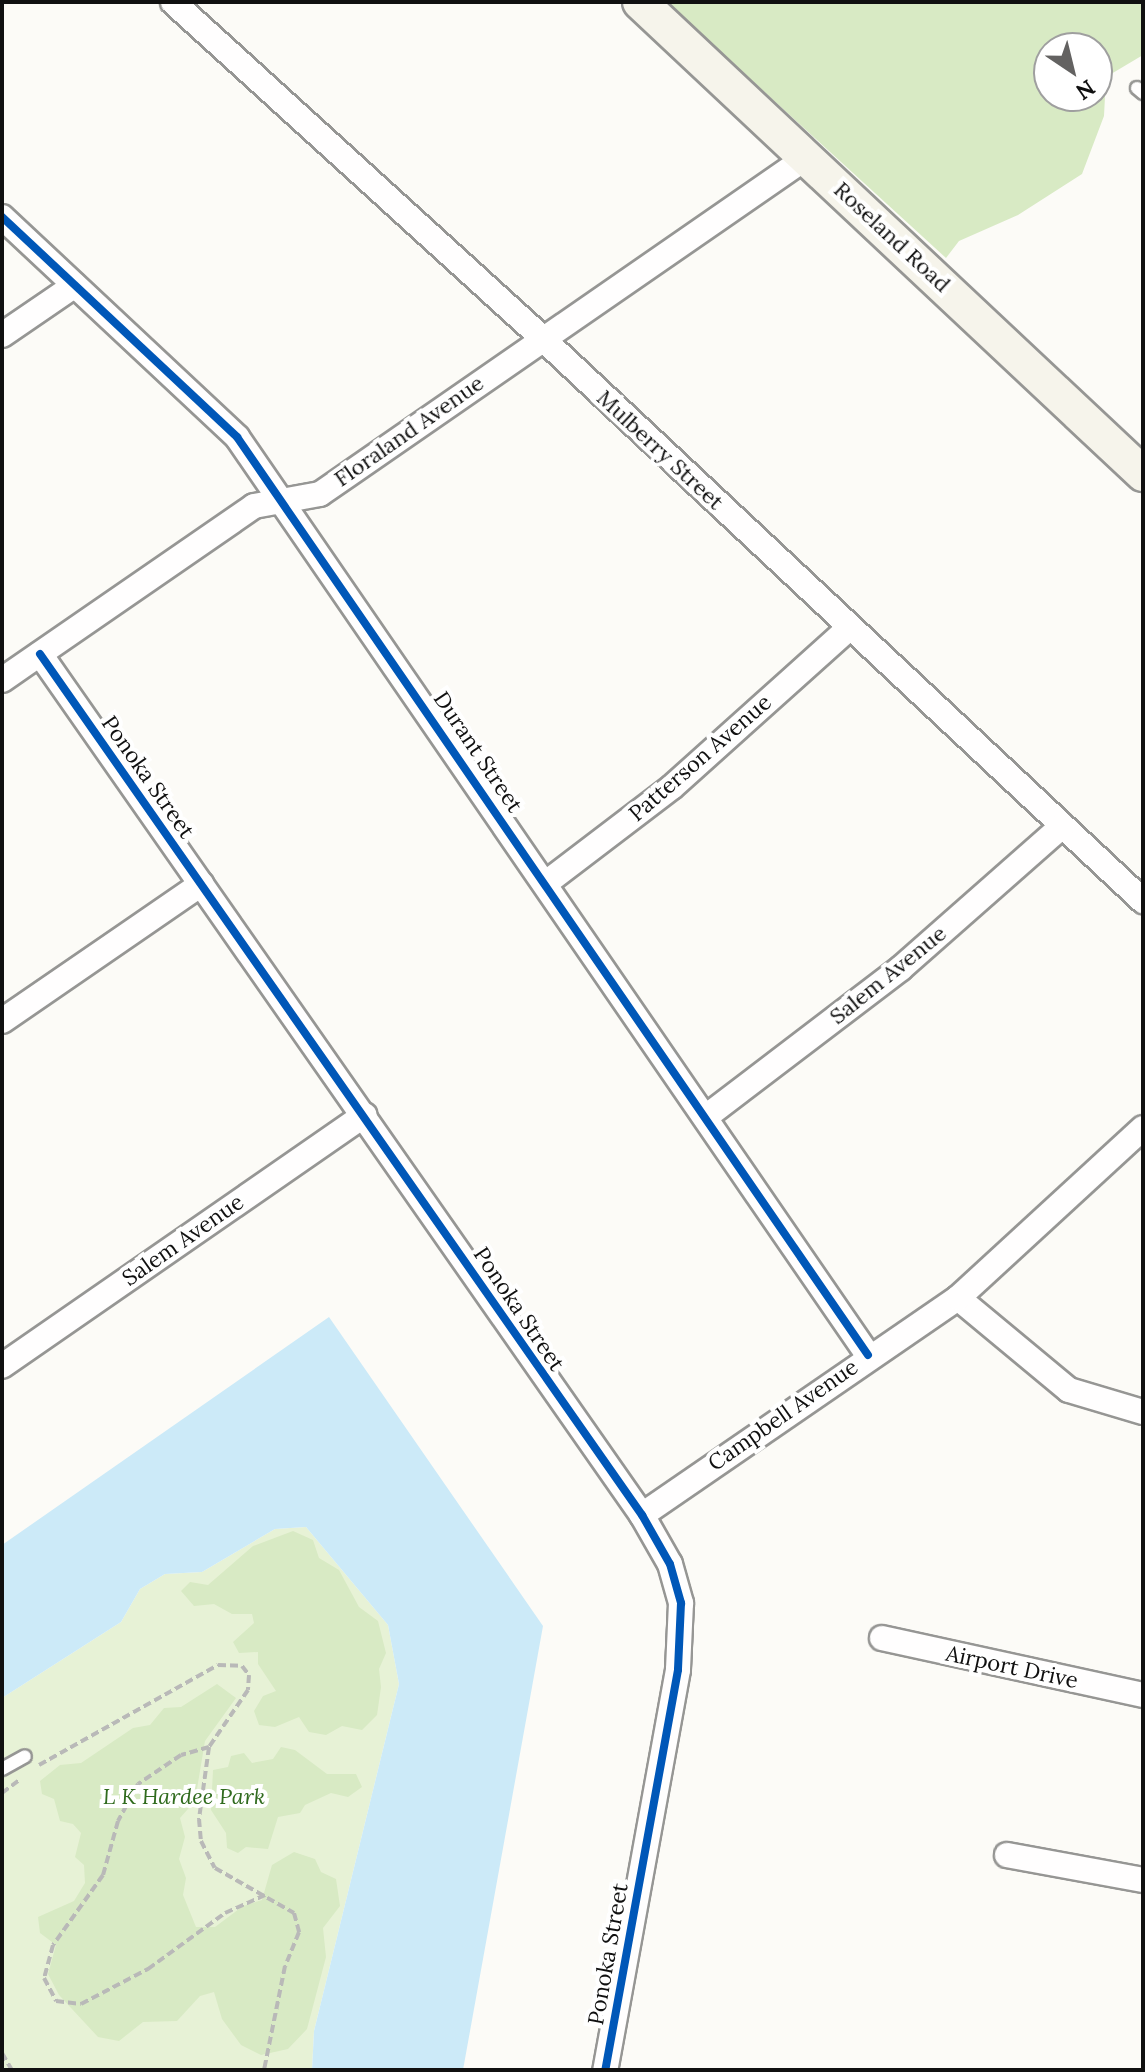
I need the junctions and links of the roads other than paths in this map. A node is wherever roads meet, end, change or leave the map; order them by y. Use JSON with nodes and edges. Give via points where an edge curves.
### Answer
{"nodes":[{"id":1,"x":173,"y":2,"type":"edge"},
{"id":2,"x":640,"y":2,"type":"edge"},
{"id":3,"x":807,"y":157,"type":"junction"},
{"id":4,"x":2,"y":217,"type":"edge"},
{"id":5,"x":75,"y":285,"type":"junction"},
{"id":6,"x":2,"y":335,"type":"edge"},
{"id":7,"x":542,"y":338,"type":"junction"},
{"id":8,"x":1143,"y":474,"type":"edge"},
{"id":9,"x":284,"y":501,"type":"junction"},
{"id":10,"x":849,"y":628,"type":"junction"},
{"id":11,"x":40,"y":654,"type":"junction"},
{"id":12,"x":2,"y":680,"type":"edge"},
{"id":13,"x":1062,"y":826,"type":"junction"},
{"id":14,"x":546,"y":883,"type":"junction"},
{"id":15,"x":201,"y":884,"type":"junction"},
{"id":16,"x":1143,"y":901,"type":"edge"},
{"id":17,"x":2,"y":1021,"type":"edge"},
{"id":18,"x":365,"y":1115,"type":"junction"},
{"id":19,"x":707,"y":1116,"type":"junction"},
{"id":20,"x":1143,"y":1128,"type":"edge"},
{"id":21,"x":958,"y":1298,"type":"junction"},
{"id":22,"x":868,"y":1355,"type":"junction"},
{"id":23,"x":2,"y":1366,"type":"edge"},
{"id":24,"x":1143,"y":1412,"type":"edge"},
{"id":25,"x":642,"y":1515,"type":"junction"},
{"id":26,"x":882,"y":1638,"type":"dead end"},
{"id":27,"x":1143,"y":1695,"type":"edge"},
{"id":28,"x":25,"y":1756,"type":"dead end"},
{"id":29,"x":2,"y":1769,"type":"edge"},
{"id":30,"x":1007,"y":1855,"type":"dead end"},
{"id":31,"x":1143,"y":1880,"type":"edge"},
{"id":32,"x":605,"y":2070,"type":"edge"}],
"edges":[{"from":1,"to":7,"type":"street","name":"Mulberry Street"},
{"from":2,"to":3,"type":"main road","name":"Roseland Road"},
{"from":3,"to":7,"type":"street","name":"Floraland Avenue"},
{"from":3,"to":8,"type":"main road","name":"Roseland Road"},
{"from":4,"to":5,"type":"street","name":"Durant Street"},
{"from":5,"to":6,"type":"street"},
{"from":5,"to":9,"type":"street","name":"Durant Street","via":[[237,437]]},
{"from":7,"to":9,"type":"street","name":"Floraland Avenue","via":[[320,494]]},
{"from":7,"to":10,"type":"street","name":"Mulberry Street"},
{"from":9,"to":11,"type":"street","name":"Floraland Avenue","via":[[254,506]]},
{"from":9,"to":14,"type":"street","name":"Durant Street"},
{"from":10,"to":13,"type":"street","name":"Mulberry Street"},
{"from":10,"to":14,"type":"street","name":"Patterson Avenue","via":[[672,787]]},
{"from":11,"to":12,"type":"street","name":"Floraland Avenue"},
{"from":11,"to":15,"type":"street","name":"Ponoka Street"},
{"from":13,"to":16,"type":"street","name":"Mulberry Street"},
{"from":13,"to":19,"type":"street","name":"Salem Avenue","via":[[901,968]]},
{"from":14,"to":19,"type":"street","name":"Durant Street"},
{"from":15,"to":17,"type":"street"},
{"from":15,"to":18,"type":"street","name":"Ponoka Street"},
{"from":18,"to":23,"type":"street","name":"Salem Avenue"},
{"from":18,"to":25,"type":"street","name":"Ponoka Street"},
{"from":19,"to":22,"type":"street","name":"Durant Street"},
{"from":20,"to":21,"type":"street","name":"Campbell Avenue"},
{"from":21,"to":22,"type":"street","name":"Campbell Avenue"},
{"from":21,"to":24,"type":"street","via":[[1069,1390]]},
{"from":22,"to":25,"type":"street","name":"Campbell Avenue"},
{"from":25,"to":32,"type":"street","name":"Ponoka Street","via":[[670,1564],[681,1603],[678,1670]]},
{"from":26,"to":27,"type":"street","name":"Airport Drive"},
{"from":28,"to":29,"type":"lane"},
{"from":30,"to":31,"type":"street"}]}
